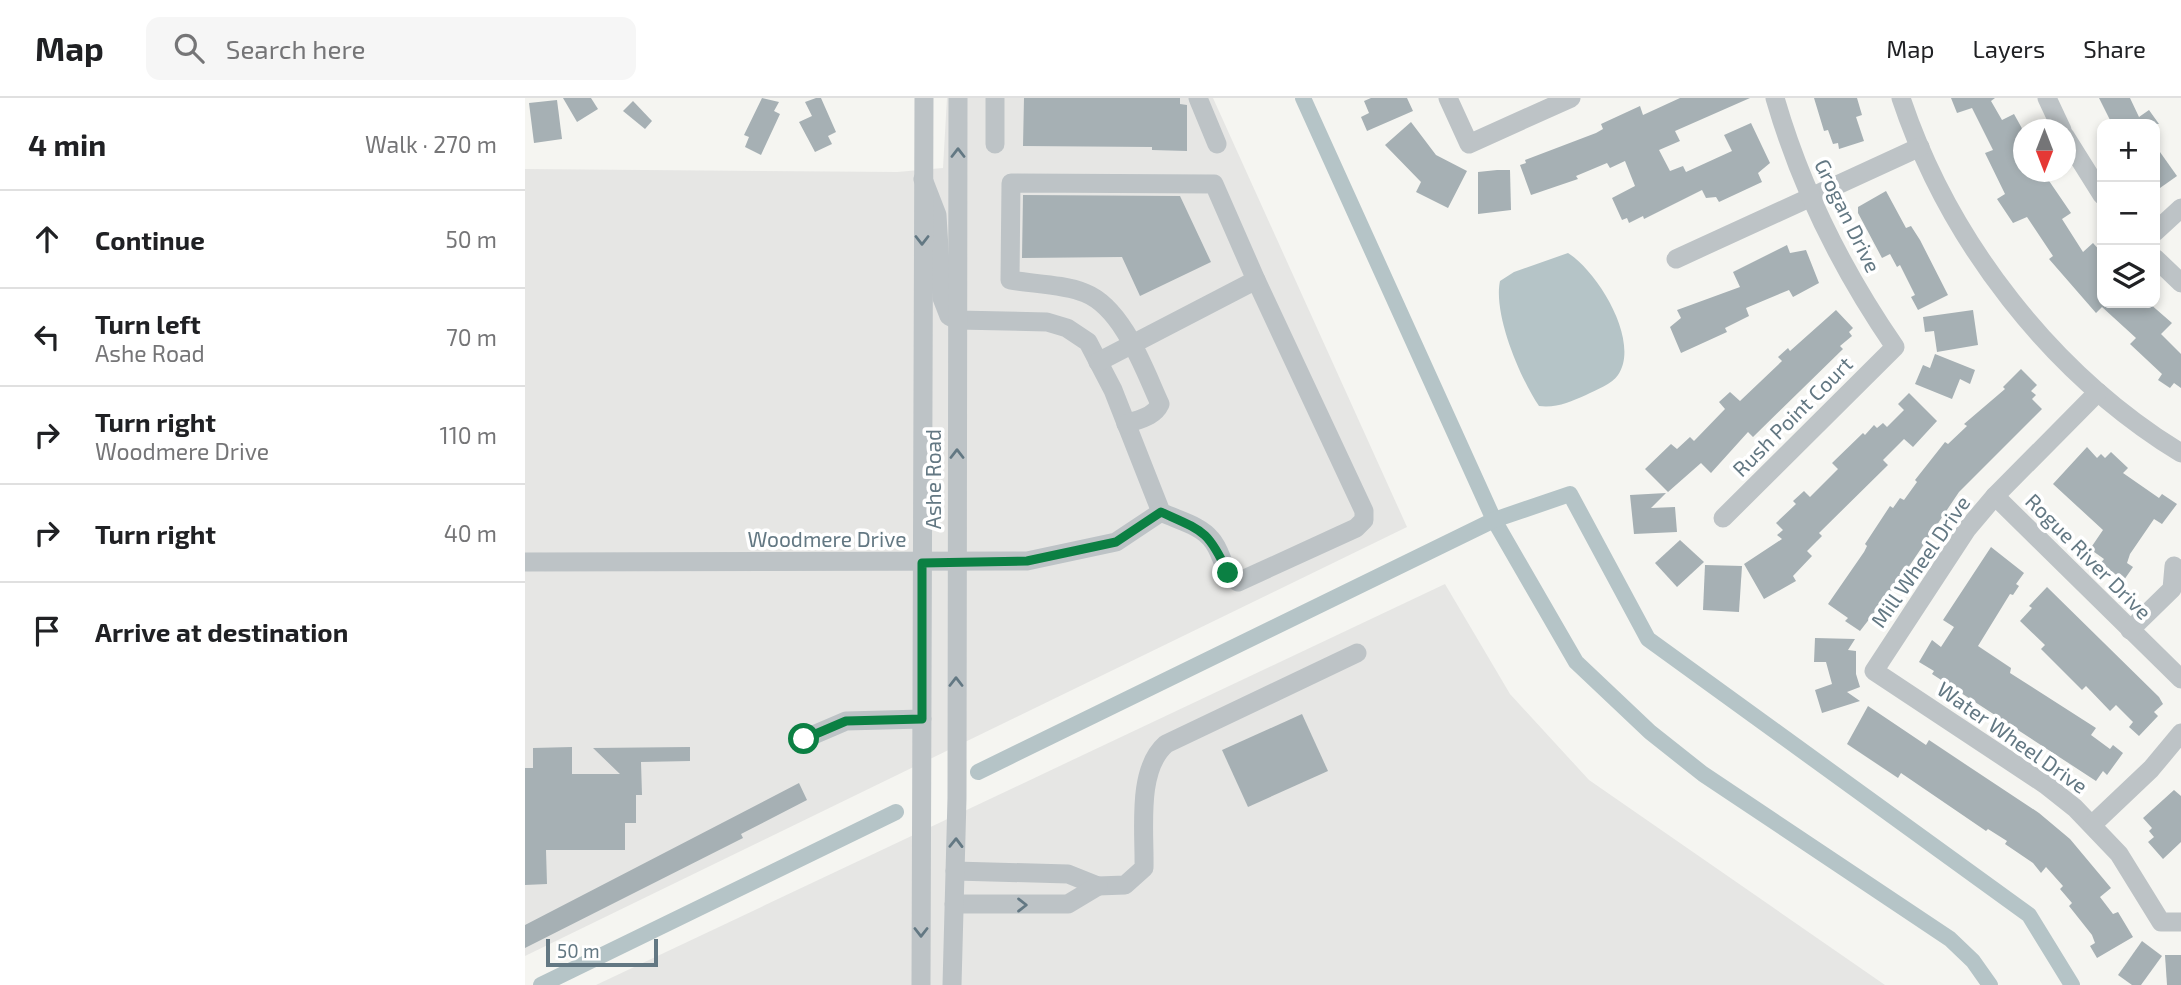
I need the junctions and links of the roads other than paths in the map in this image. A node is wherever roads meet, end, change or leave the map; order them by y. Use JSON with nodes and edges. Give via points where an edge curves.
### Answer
{"nodes":[{"id":1,"x":923,"y":98,"type":"edge"},
{"id":2,"x":995,"y":98,"type":"edge"},
{"id":3,"x":1198,"y":98,"type":"edge"},
{"id":4,"x":1448,"y":98,"type":"edge"},
{"id":5,"x":1571,"y":98,"type":"edge"},
{"id":6,"x":1775,"y":98,"type":"edge"},
{"id":7,"x":1901,"y":98,"type":"edge"},
{"id":8,"x":2047,"y":98,"type":"edge"},
{"id":9,"x":956,"y":103,"type":"edge"},
{"id":10,"x":2057,"y":119,"type":"edge"},
{"id":11,"x":995,"y":144,"type":"dead end"},
{"id":12,"x":1217,"y":144,"type":"dead end"},
{"id":13,"x":1920,"y":147,"type":"junction"},
{"id":14,"x":2076,"y":152,"type":"edge"},
{"id":15,"x":923,"y":180,"type":"junction"},
{"id":16,"x":2097,"y":187,"type":"edge"},
{"id":17,"x":1810,"y":198,"type":"junction"},
{"id":18,"x":2181,"y":208,"type":"edge"},
{"id":19,"x":2160,"y":227,"type":"edge"},
{"id":20,"x":1676,"y":259,"type":"dead end"},
{"id":21,"x":2160,"y":263,"type":"edge"},
{"id":22,"x":1255,"y":280,"type":"junction"},
{"id":23,"x":2181,"y":284,"type":"edge"},
{"id":24,"x":957,"y":320,"type":"junction"},
{"id":25,"x":1133,"y":344,"type":"junction"},
{"id":26,"x":1895,"y":347,"type":"joint"},
{"id":27,"x":1098,"y":362,"type":"junction"},
{"id":28,"x":2098,"y":391,"type":"junction"},
{"id":29,"x":1126,"y":424,"type":"junction"},
{"id":30,"x":2181,"y":453,"type":"edge"},
{"id":31,"x":1995,"y":496,"type":"junction"},
{"id":32,"x":1161,"y":512,"type":"junction"},
{"id":33,"x":1723,"y":518,"type":"dead end"},
{"id":34,"x":525,"y":562,"type":"edge"},
{"id":35,"x":957,"y":562,"type":"junction"},
{"id":36,"x":922,"y":563,"type":"junction"},
{"id":37,"x":2174,"y":566,"type":"dead end"},
{"id":38,"x":2130,"y":630,"type":"junction"},
{"id":39,"x":1357,"y":653,"type":"dead end"},
{"id":40,"x":1874,"y":671,"type":"joint"},
{"id":41,"x":2181,"y":679,"type":"edge"},
{"id":42,"x":922,"y":719,"type":"junction"},
{"id":43,"x":2181,"y":733,"type":"edge"},
{"id":44,"x":804,"y":739,"type":"dead end"},
{"id":45,"x":2093,"y":824,"type":"junction"},
{"id":46,"x":955,"y":872,"type":"junction"},
{"id":47,"x":1098,"y":886,"type":"junction"},
{"id":48,"x":954,"y":904,"type":"junction"},
{"id":49,"x":2171,"y":922,"type":"edge"},
{"id":50,"x":921,"y":985,"type":"edge"},
{"id":51,"x":952,"y":985,"type":"edge"}],
"edges":[{"from":1,"to":15,"type":"street","name":"Ashe Road"},
{"from":2,"to":11,"type":"street"},
{"from":3,"to":12,"type":"street"},
{"from":4,"to":5,"type":"street","via":[[1469,144]]},
{"from":6,"to":17,"type":"street","name":"Grogan Drive"},
{"from":7,"to":13,"type":"street"},
{"from":8,"to":10,"type":"street"},
{"from":24,"to":9,"type":"street","name":"Ashe Road","one_way":true},
{"from":13,"to":17,"type":"street"},
{"from":13,"to":28,"type":"street","via":[[1989,270],[2055,351]]},
{"from":14,"to":16,"type":"street"},
{"from":15,"to":24,"type":"street","via":[[937,215],[941,298],[949,316]]},
{"from":15,"to":36,"type":"street","name":"Ashe Road","one_way":true},
{"from":17,"to":20,"type":"street"},
{"from":17,"to":26,"type":"street","name":"Grogan Drive","via":[[1847,272]]},
{"from":18,"to":19,"type":"street"},
{"from":21,"to":23,"type":"street"},
{"from":22,"to":25,"type":"street"},
{"from":22,"to":25,"type":"street","via":[[1214,184],[1011,183],[1010,280],[1086,293],[1115,316]]},
{"from":22,"to":32,"type":"street","via":[[1364,511],[1364,520],[1356,528],[1238,582],[1207,536]]},
{"from":24,"to":27,"type":"street","via":[[1047,322],[1088,342]]},
{"from":35,"to":24,"type":"street","name":"Ashe Road","one_way":true},
{"from":25,"to":27,"type":"street"},
{"from":25,"to":29,"type":"street","via":[[1160,404],[1149,416]]},
{"from":26,"to":33,"type":"street","name":"Rush Point Court"},
{"from":27,"to":29,"type":"street"},
{"from":28,"to":30,"type":"street"},
{"from":28,"to":31,"type":"street","name":"Mill Wheel Drive"},
{"from":29,"to":32,"type":"street"},
{"from":31,"to":38,"type":"street","name":"Rogue River Drive"},
{"from":31,"to":40,"type":"street","name":"Mill Wheel Drive","via":[[1967,529]]},
{"from":32,"to":35,"type":"street","name":"Woodmere Drive","via":[[1116,542],[1027,561]]},
{"from":34,"to":36,"type":"street","name":"Woodmere Drive"},
{"from":35,"to":36,"type":"street","name":"Woodmere Drive"},
{"from":46,"to":35,"type":"street","name":"Ashe Road","one_way":true},
{"from":36,"to":42,"type":"street","name":"Ashe Road"},
{"from":37,"to":38,"type":"street","via":[[2172,589]]},
{"from":38,"to":41,"type":"street","name":"Rogue River Drive"},
{"from":39,"to":47,"type":"street","via":[[1157,752],[1147,786],[1144,869],[1125,885]]},
{"from":40,"to":45,"type":"street","name":"Water Wheel Drive","via":[[2046,785]]},
{"from":42,"to":44,"type":"street","via":[[846,721]]},
{"from":42,"to":50,"type":"street","name":"Ashe Road","one_way":true},
{"from":43,"to":45,"type":"street"},
{"from":45,"to":49,"type":"street","name":"Water Wheel Drive"},
{"from":46,"to":47,"type":"street","via":[[1069,874]]},
{"from":46,"to":48,"type":"street","name":"Ashe Road"},
{"from":48,"to":47,"type":"street","one_way":true,"via":[[1069,904]]},
{"from":48,"to":51,"type":"street","name":"Ashe Road"}]}
